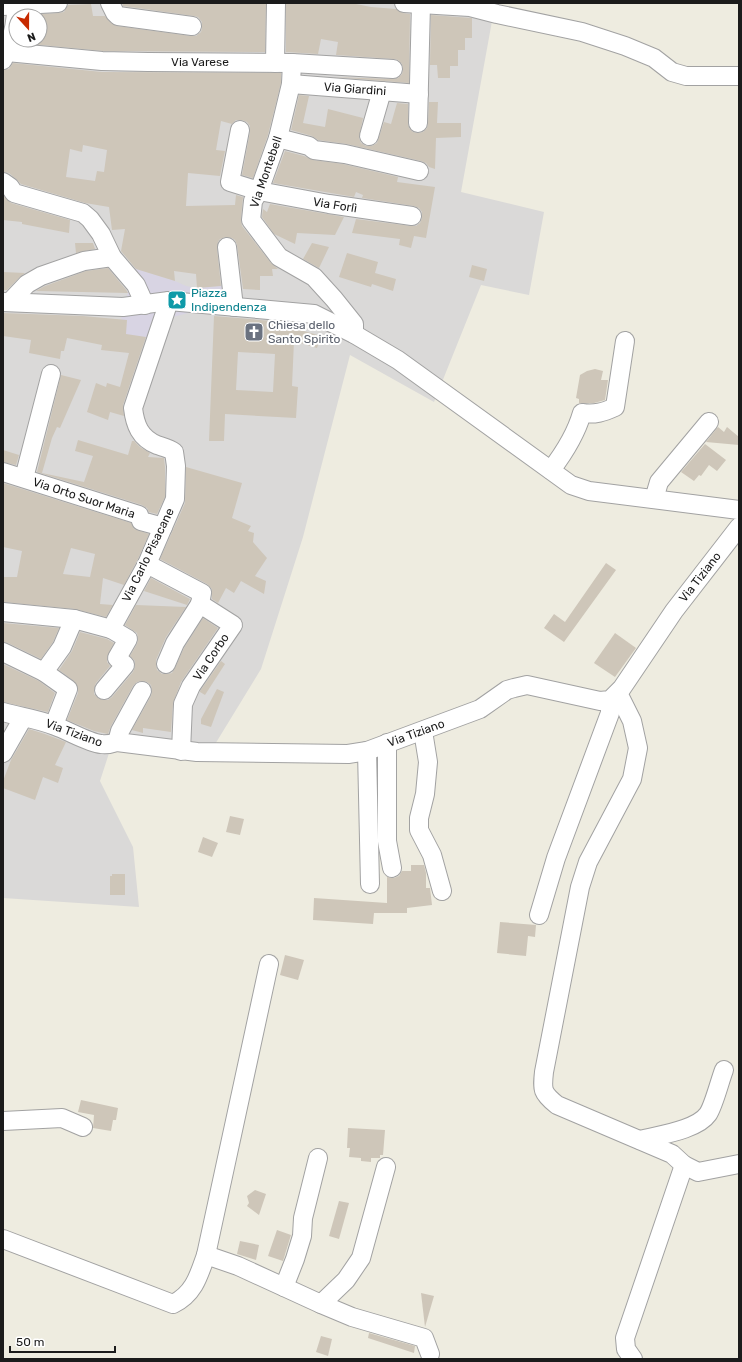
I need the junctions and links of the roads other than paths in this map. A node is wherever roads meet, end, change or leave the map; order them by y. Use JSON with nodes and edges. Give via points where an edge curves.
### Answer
{"nodes":[{"id":1,"x":110,"y":3,"type":"edge"},
{"id":2,"x":276,"y":3,"type":"edge"},
{"id":3,"x":413,"y":3,"type":"edge"},
{"id":4,"x":49,"y":4,"type":"edge"},
{"id":5,"x":12,"y":5,"type":"edge"},
{"id":6,"x":192,"y":26,"type":"dead end"},
{"id":7,"x":5,"y":56,"type":"edge"},
{"id":8,"x":283,"y":63,"type":"junction"},
{"id":9,"x":393,"y":68,"type":"dead end"},
{"id":10,"x":739,"y":76,"type":"edge"},
{"id":11,"x":291,"y":84,"type":"junction"},
{"id":12,"x":382,"y":91,"type":"junction"},
{"id":13,"x":419,"y":94,"type":"junction"},
{"id":14,"x":418,"y":123,"type":"dead end"},
{"id":15,"x":240,"y":130,"type":"dead end"},
{"id":16,"x":368,"y":136,"type":"dead end"},
{"id":17,"x":278,"y":138,"type":"junction"},
{"id":18,"x":419,"y":171,"type":"dead end"},
{"id":19,"x":3,"y":182,"type":"edge"},
{"id":20,"x":259,"y":191,"type":"junction"},
{"id":21,"x":412,"y":216,"type":"dead end"},
{"id":22,"x":227,"y":247,"type":"dead end"},
{"id":23,"x":112,"y":257,"type":"junction"},
{"id":24,"x":169,"y":300,"type":"junction"},
{"id":25,"x":7,"y":302,"type":"edge"},
{"id":26,"x":145,"y":305,"type":"junction"},
{"id":27,"x":234,"y":306,"type":"junction"},
{"id":28,"x":354,"y":334,"type":"junction"},
{"id":29,"x":625,"y":341,"type":"dead end"},
{"id":30,"x":51,"y":374,"type":"dead end"},
{"id":31,"x":709,"y":422,"type":"dead end"},
{"id":32,"x":551,"y":470,"type":"junction"},
{"id":33,"x":3,"y":472,"type":"edge"},
{"id":34,"x":24,"y":478,"type":"junction"},
{"id":35,"x":654,"y":499,"type":"junction"},
{"id":36,"x":739,"y":510,"type":"edge"},
{"id":37,"x":163,"y":527,"type":"junction"},
{"id":38,"x":739,"y":528,"type":"edge"},
{"id":39,"x":147,"y":564,"type":"junction"},
{"id":40,"x":200,"y":604,"type":"junction"},
{"id":41,"x":3,"y":612,"type":"edge"},
{"id":42,"x":74,"y":619,"type":"junction"},
{"id":43,"x":111,"y":629,"type":"junction"},
{"id":44,"x":3,"y":652,"type":"edge"},
{"id":45,"x":166,"y":664,"type":"dead end"},
{"id":46,"x":44,"y":672,"type":"junction"},
{"id":47,"x":104,"y":690,"type":"dead end"},
{"id":48,"x":142,"y":691,"type":"dead end"},
{"id":49,"x":614,"y":696,"type":"junction"},
{"id":50,"x":3,"y":712,"type":"edge"},
{"id":51,"x":23,"y":718,"type":"junction"},
{"id":52,"x":54,"y":725,"type":"junction"},
{"id":53,"x":423,"y":730,"type":"junction"},
{"id":54,"x":117,"y":742,"type":"junction"},
{"id":55,"x":387,"y":743,"type":"junction"},
{"id":56,"x":181,"y":750,"type":"junction"},
{"id":57,"x":367,"y":751,"type":"junction"},
{"id":58,"x":3,"y":753,"type":"edge"},
{"id":59,"x":392,"y":868,"type":"dead end"},
{"id":60,"x":370,"y":884,"type":"dead end"},
{"id":61,"x":442,"y":891,"type":"dead end"},
{"id":62,"x":540,"y":916,"type":"dead end"},
{"id":63,"x":269,"y":964,"type":"dead end"},
{"id":64,"x":724,"y":1070,"type":"dead end"},
{"id":65,"x":3,"y":1122,"type":"edge"},
{"id":66,"x":83,"y":1127,"type":"dead end"},
{"id":67,"x":640,"y":1140,"type":"junction"},
{"id":68,"x":318,"y":1158,"type":"dead end"},
{"id":69,"x":739,"y":1164,"type":"edge"},
{"id":70,"x":684,"y":1165,"type":"junction"},
{"id":71,"x":386,"y":1167,"type":"dead end"},
{"id":72,"x":3,"y":1239,"type":"edge"},
{"id":73,"x":206,"y":1255,"type":"junction"},
{"id":74,"x":284,"y":1287,"type":"junction"},
{"id":75,"x":321,"y":1304,"type":"junction"},
{"id":76,"x":430,"y":1354,"type":"dead end"},
{"id":77,"x":633,"y":1359,"type":"edge"}],
"edges":[{"from":1,"to":6,"type":"street","via":[[118,16]]},
{"from":2,"to":8,"type":"street","name":"Via Montebell"},
{"from":3,"to":10,"type":"street","via":[[470,7],[582,32],[647,55],[672,72],[686,76]]},
{"from":3,"to":13,"type":"street"},
{"from":4,"to":5,"type":"street"},
{"from":5,"to":7,"type":"street","via":[[15,23]]},
{"from":7,"to":8,"type":"street","name":"Via Varese","via":[[102,61]]},
{"from":8,"to":9,"type":"street","name":"Via Varese"},
{"from":8,"to":11,"type":"street","name":"Via Montebell"},
{"from":11,"to":12,"type":"street","name":"Via Giardini"},
{"from":11,"to":17,"type":"street","name":"Via Montebell"},
{"from":12,"to":13,"type":"street","name":"Via Giardini"},
{"from":12,"to":16,"type":"street"},
{"from":13,"to":14,"type":"street"},
{"from":15,"to":20,"type":"street","name":"Via Forlì","via":[[230,182]]},
{"from":17,"to":18,"type":"street","via":[[310,146],[314,150],[345,154]]},
{"from":17,"to":20,"type":"street","name":"Via Montebell"},
{"from":19,"to":23,"type":"street","via":[[14,193],[83,213],[101,234]]},
{"from":20,"to":21,"type":"street","name":"Via Forlì"},
{"from":20,"to":28,"type":"street","name":"Via Montebell","via":[[253,201],[251,220],[279,257],[314,277],[334,299],[354,324]]},
{"from":22,"to":27,"type":"street"},
{"from":23,"to":25,"type":"street","via":[[84,260],[41,276]]},
{"from":23,"to":26,"type":"street","via":[[136,285]]},
{"from":24,"to":26,"type":"street"},
{"from":24,"to":27,"type":"street"},
{"from":24,"to":37,"type":"street","name":"Via Carlo Pisacane","via":[[133,408],[140,434],[150,442],[174,452],[175,499]]},
{"from":25,"to":26,"type":"street","via":[[123,307]]},
{"from":27,"to":28,"type":"street","via":[[314,314]]},
{"from":28,"to":32,"type":"street","via":[[398,360]]},
{"from":29,"to":32,"type":"street","via":[[615,407],[602,413],[582,413],[576,430]]},
{"from":30,"to":34,"type":"street","name":"Via Orto Suor Maria"},
{"from":31,"to":35,"type":"street","via":[[659,482]]},
{"from":32,"to":35,"type":"street","via":[[570,484],[589,491]]},
{"from":33,"to":34,"type":"street","name":"Via Orto Suor Maria"},
{"from":34,"to":37,"type":"street","name":"Via Orto Suor Maria","via":[[139,515],[141,521]]},
{"from":35,"to":36,"type":"street"},
{"from":37,"to":39,"type":"street","name":"Via Carlo Pisacane"},
{"from":38,"to":49,"type":"street","name":"Via Tiziano","via":[[674,610],[628,680]]},
{"from":39,"to":40,"type":"street","via":[[202,593]]},
{"from":39,"to":43,"type":"street","name":"Via Carlo Pisacane"},
{"from":40,"to":45,"type":"street","via":[[175,644]]},
{"from":40,"to":56,"type":"street","name":"Via Corbo","via":[[233,625],[191,686],[183,704]]},
{"from":41,"to":42,"type":"street"},
{"from":42,"to":43,"type":"street"},
{"from":42,"to":46,"type":"street","via":[[62,648]]},
{"from":43,"to":47,"type":"street","via":[[128,639],[116,658],[125,665]]},
{"from":44,"to":46,"type":"street"},
{"from":46,"to":52,"type":"street","via":[[68,689]]},
{"from":48,"to":54,"type":"street","via":[[120,731]]},
{"from":49,"to":53,"type":"street","name":"Via Tiziano","via":[[600,701],[527,686],[514,688],[480,709]]},
{"from":49,"to":62,"type":"street","via":[[556,858]]},
{"from":49,"to":67,"type":"street","via":[[632,721],[638,748],[632,779],[588,862],[580,887],[543,1087],[546,1097],[557,1105]]},
{"from":50,"to":51,"type":"street","name":"Via Tiziano"},
{"from":51,"to":52,"type":"street","name":"Via Tiziano"},
{"from":51,"to":58,"type":"street"},
{"from":52,"to":54,"type":"street","name":"Via Tiziano","via":[[100,744],[109,745]]},
{"from":53,"to":55,"type":"street","name":"Via Tiziano"},
{"from":53,"to":61,"type":"street","via":[[428,762],[419,830],[432,855]]},
{"from":54,"to":56,"type":"street","name":"Via Tiziano"},
{"from":55,"to":57,"type":"street","name":"Via Tiziano"},
{"from":55,"to":59,"type":"street","via":[[387,841]]},
{"from":56,"to":57,"type":"street","name":"Via Tiziano","via":[[348,754]]},
{"from":57,"to":60,"type":"street"},
{"from":63,"to":73,"type":"street"},
{"from":64,"to":67,"type":"street","via":[[709,1113],[700,1122],[684,1129]]},
{"from":65,"to":66,"type":"street","via":[[62,1118]]},
{"from":67,"to":70,"type":"street","via":[[672,1154]]},
{"from":68,"to":74,"type":"street","via":[[303,1218],[302,1236]]},
{"from":69,"to":70,"type":"street","via":[[698,1172]]},
{"from":70,"to":77,"type":"street","via":[[625,1338],[626,1349]]},
{"from":71,"to":75,"type":"street","via":[[361,1258],[346,1280]]},
{"from":72,"to":73,"type":"street","via":[[173,1304],[182,1300],[195,1284]]},
{"from":73,"to":74,"type":"street"},
{"from":74,"to":75,"type":"street"},
{"from":75,"to":76,"type":"street","via":[[424,1338]]}]}
